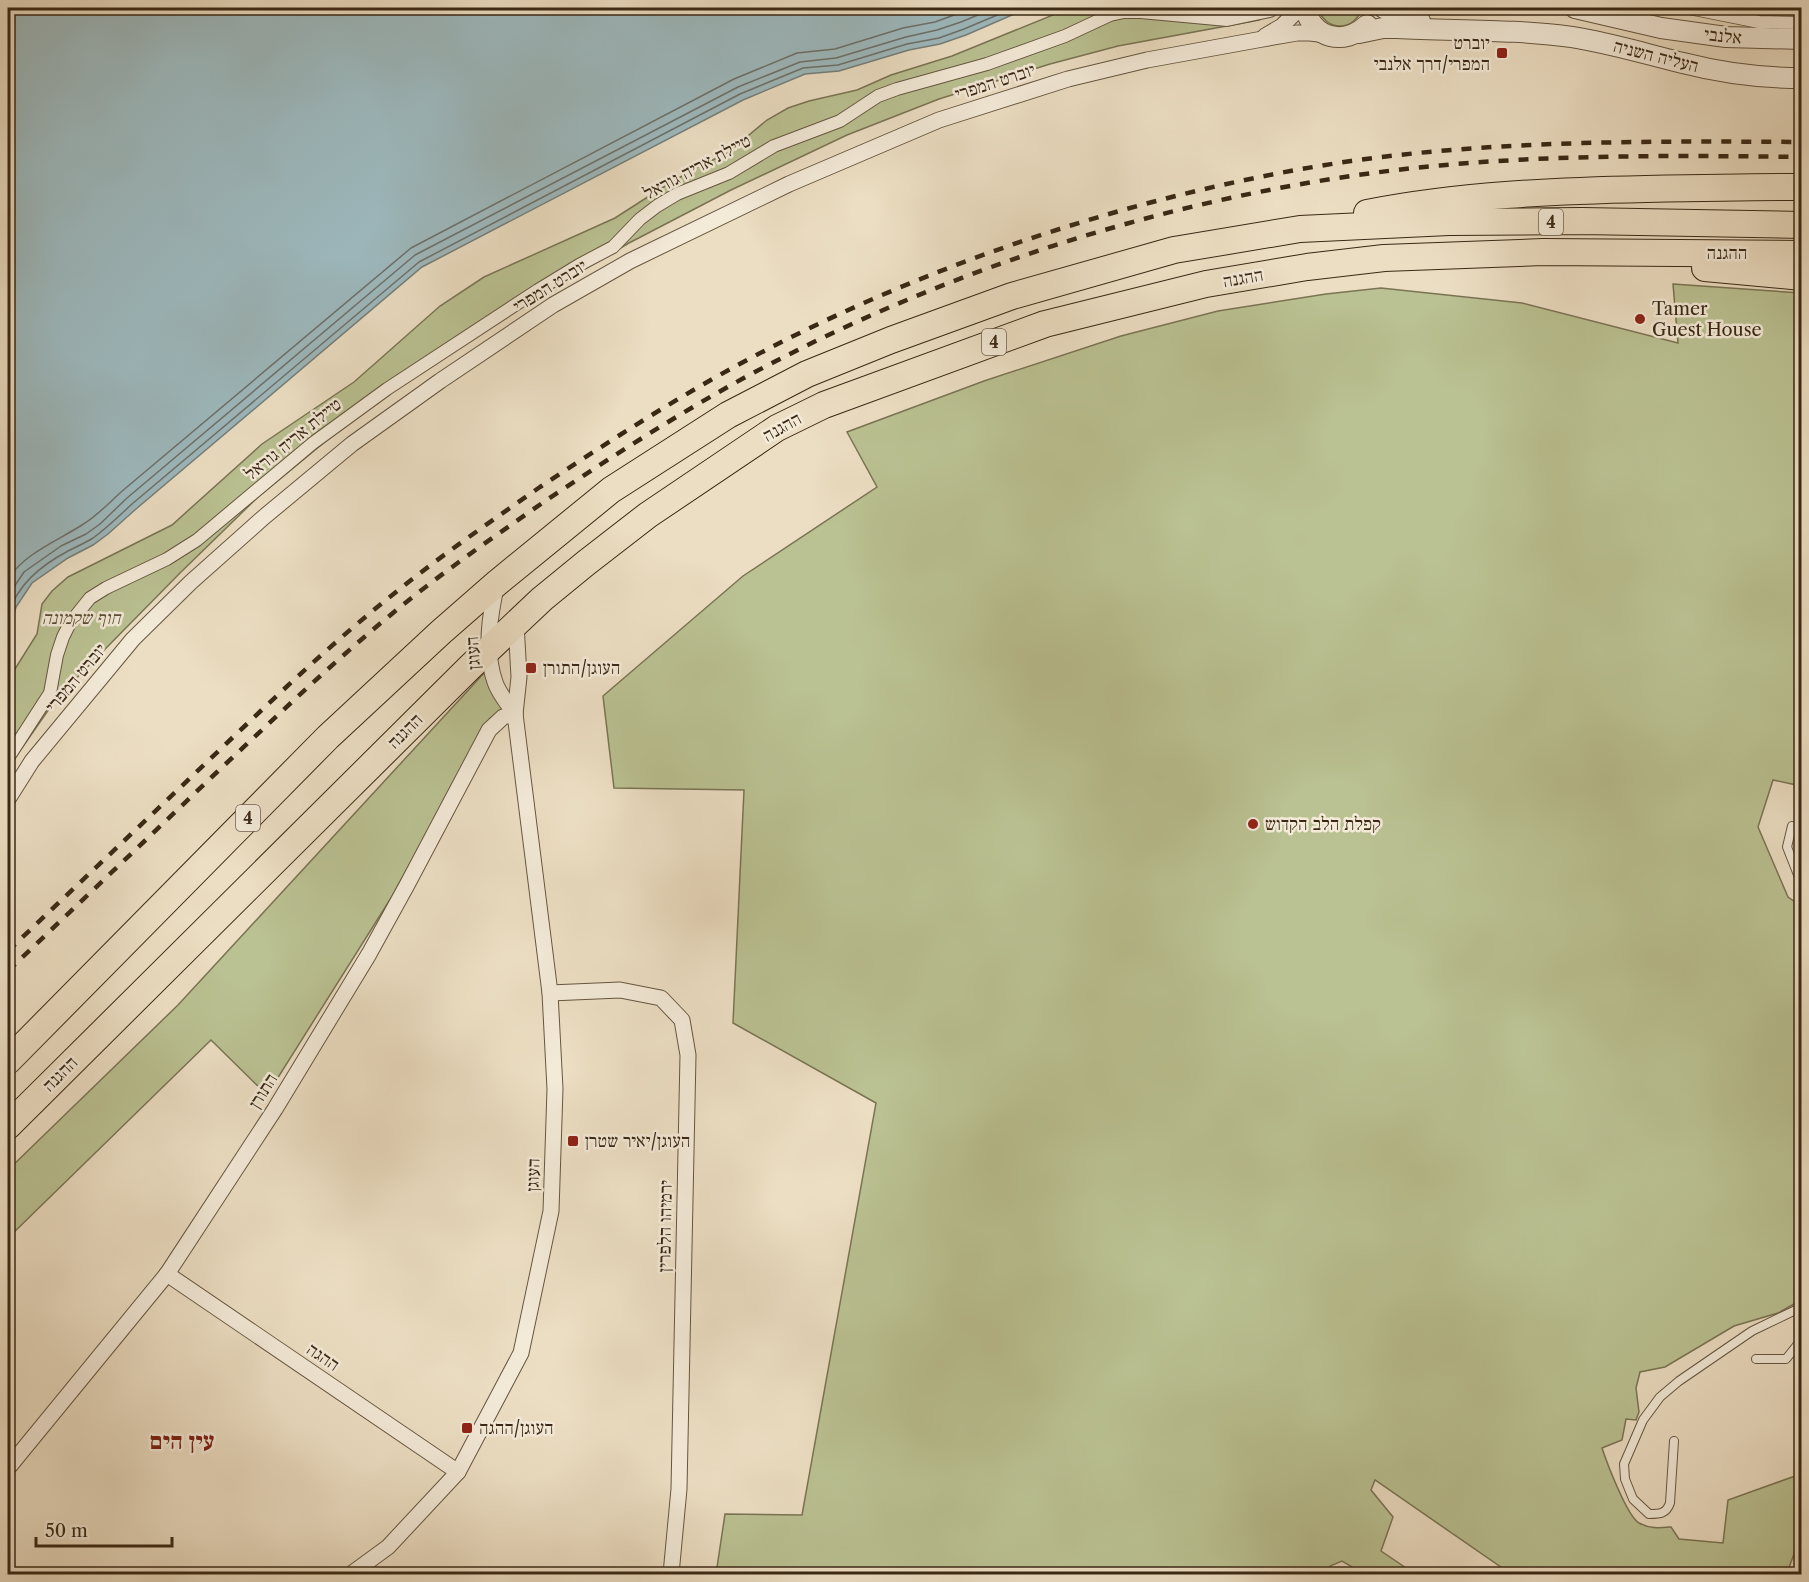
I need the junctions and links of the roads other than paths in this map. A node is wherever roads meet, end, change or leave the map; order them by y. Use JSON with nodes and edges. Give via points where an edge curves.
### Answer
{"nodes":[{"id":1,"x":1271,"y":8,"type":"edge"},
{"id":2,"x":1300,"y":8,"type":"edge"},
{"id":3,"x":1305,"y":8,"type":"edge"},
{"id":4,"x":1374,"y":8,"type":"edge"},
{"id":5,"x":1384,"y":8,"type":"edge"},
{"id":6,"x":1575,"y":8,"type":"edge"},
{"id":7,"x":1689,"y":8,"type":"edge"},
{"id":8,"x":1802,"y":23,"type":"edge"},
{"id":9,"x":1512,"y":32,"type":"junction"},
{"id":10,"x":1359,"y":33,"type":"junction"},
{"id":11,"x":1326,"y":35,"type":"junction"},
{"id":12,"x":1802,"y":39,"type":"edge"},
{"id":13,"x":1257,"y":40,"type":"junction"},
{"id":14,"x":1802,"y":78,"type":"edge"},
{"id":15,"x":1802,"y":186,"type":"edge"},
{"id":16,"x":1802,"y":225,"type":"edge"},
{"id":17,"x":1300,"y":229,"type":"junction"},
{"id":18,"x":1543,"y":252,"type":"junction"},
{"id":19,"x":1802,"y":254,"type":"edge"},
{"id":20,"x":1802,"y":278,"type":"edge"},
{"id":21,"x":497,"y":583,"type":"junction"},
{"id":22,"x":516,"y":623,"type":"junction"},
{"id":23,"x":489,"y":648,"type":"junction"},
{"id":24,"x":515,"y":714,"type":"junction"},
{"id":25,"x":8,"y":758,"type":"edge"},
{"id":26,"x":8,"y":799,"type":"edge"},
{"id":27,"x":1792,"y":826,"type":"dead end"},
{"id":28,"x":1802,"y":885,"type":"edge"},
{"id":29,"x":550,"y":993,"type":"junction"},
{"id":30,"x":8,"y":1061,"type":"edge"},
{"id":31,"x":8,"y":1126,"type":"edge"},
{"id":32,"x":166,"y":1274,"type":"junction"},
{"id":33,"x":1802,"y":1307,"type":"edge"},
{"id":34,"x":1802,"y":1339,"type":"edge"},
{"id":35,"x":1756,"y":1359,"type":"dead end"},
{"id":36,"x":1674,"y":1441,"type":"dead end"},
{"id":37,"x":8,"y":1468,"type":"edge"},
{"id":38,"x":458,"y":1472,"type":"junction"},
{"id":39,"x":351,"y":1575,"type":"edge"},
{"id":40,"x":671,"y":1575,"type":"edge"}],
"edges":[{"from":1,"to":25,"type":"street","name":"טיילת אריה גוראל","via":[[1227,20],[1141,12],[1110,15],[987,64],[878,96],[840,121],[774,146],[729,173],[677,194],[640,219],[613,247],[538,290],[387,389],[313,443],[197,540],[90,598],[63,637],[50,693]]},
{"from":2,"to":13,"type":"street","name":"יוברט המפרי","via":[[1282,26]]},
{"from":3,"to":11,"type":"street","via":[[1310,20]]},
{"from":4,"to":10,"type":"street","via":[[1373,16]]},
{"from":5,"to":9,"type":"street","name":"העליה השניה","via":[[1406,19]]},
{"from":6,"to":12,"type":"street","name":"אלנבי","via":[[1661,27],[1743,38]]},
{"from":7,"to":8,"type":"street","via":[[1759,22]]},
{"from":9,"to":10,"type":"street","name":"העליה השניה","via":[[1397,27]]},
{"from":9,"to":14,"type":"street","name":"העליה השניה","via":[[1618,46],[1713,70]]},
{"from":10,"to":11,"type":"street","name":"העליה השניה","via":[[1337,38]]},
{"from":11,"to":13,"type":"street","name":"יוברט המפרי","via":[[1297,33]]},
{"from":13,"to":26,"type":"street","name":"יוברט המפרי","via":[[1068,79],[939,120],[778,189],[630,261],[554,305],[352,444],[199,575],[133,639],[32,761]]},
{"from":15,"to":17,"type":"highway","via":[[1492,196],[1394,208]]},
{"from":16,"to":17,"type":"highway","name":"ההגנה","number":"4","via":[[1582,221]]},
{"from":17,"to":21,"type":"highway","name":"ההגנה","number":"4","via":[[1174,250],[1012,296],[807,374],[728,415],[611,490]]},
{"from":18,"to":19,"type":"highway","name":"ההגנה","number":"4"},
{"from":18,"to":20,"type":"highway"},
{"from":18,"to":22,"type":"highway","name":"ההגנה","number":"4","via":[[1384,258],[1307,267],[1206,284],[1045,324],[824,405],[777,428],[648,515]]},
{"from":21,"to":23,"type":"street","name":"העוגן"},
{"from":21,"to":30,"type":"highway","name":"ההגנה","number":"4","via":[[328,737]]},
{"from":22,"to":23,"type":"highway","name":"ההגנה","number":"4"},
{"from":22,"to":24,"type":"street","name":"העוגן","via":[[519,677]]},
{"from":23,"to":24,"type":"street","name":"העוגן","via":[[495,683]]},
{"from":23,"to":31,"type":"highway","name":"ההגנה","number":"4"},
{"from":24,"to":29,"type":"street","name":"העוגן"},
{"from":24,"to":32,"type":"street","name":"התורן","via":[[503,717],[489,730],[369,954],[275,1109]]},
{"from":27,"to":28,"type":"lane","via":[[1787,847]]},
{"from":29,"to":38,"type":"street","name":"העוגן","via":[[555,1089],[551,1211],[520,1353]]},
{"from":29,"to":40,"type":"street","name":"ירמיהו הלפרין","via":[[620,990],[660,998],[682,1020],[687,1055],[679,1489]]},
{"from":32,"to":37,"type":"street","name":"התורן"},
{"from":32,"to":38,"type":"street","name":"ההגה"},
{"from":33,"to":36,"type":"lane","via":[[1752,1331],[1660,1397],[1643,1420],[1624,1464],[1633,1499],[1649,1514],[1661,1514],[1670,1503]]},
{"from":34,"to":35,"type":"lane","via":[[1786,1359]]},
{"from":38,"to":39,"type":"street","name":"העוגן","via":[[388,1547]]}]}
